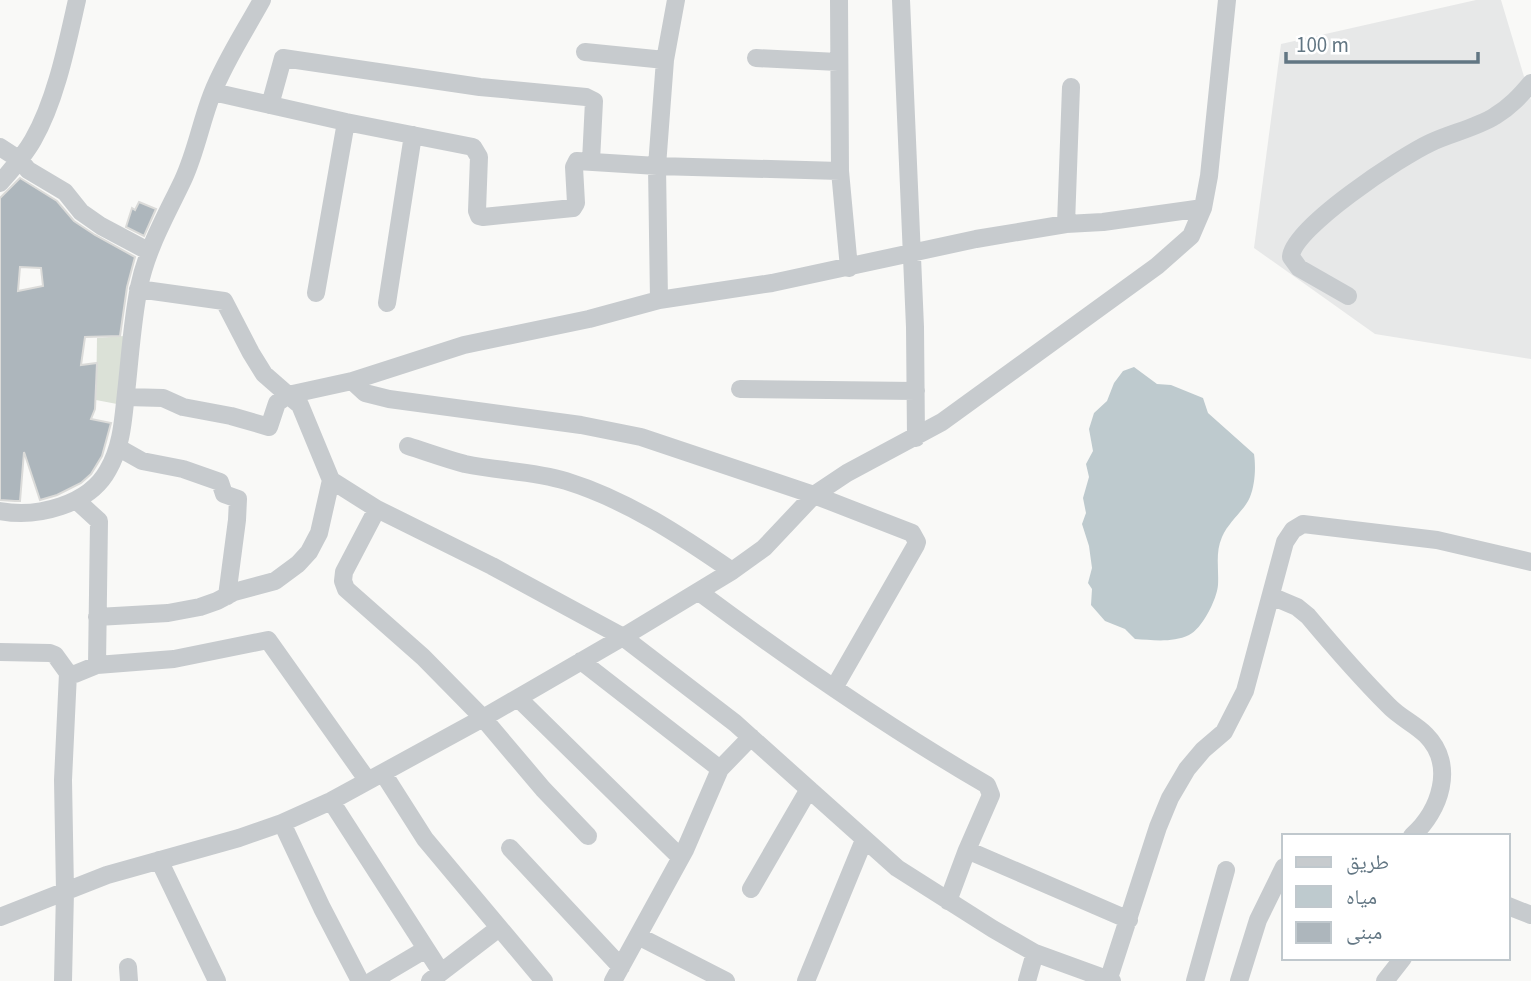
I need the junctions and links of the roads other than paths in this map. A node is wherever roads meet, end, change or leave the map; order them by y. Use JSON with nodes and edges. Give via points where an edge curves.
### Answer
{"nodes":[{"id":1,"x":78,"y":0,"type":"edge"},
{"id":2,"x":262,"y":0,"type":"edge"},
{"id":3,"x":676,"y":0,"type":"edge"},
{"id":4,"x":839,"y":0,"type":"edge"},
{"id":5,"x":901,"y":0,"type":"edge"},
{"id":6,"x":1227,"y":0,"type":"edge"},
{"id":7,"x":585,"y":52,"type":"dead end"},
{"id":8,"x":756,"y":58,"type":"dead end"},
{"id":9,"x":665,"y":60,"type":"junction"},
{"id":10,"x":838,"y":62,"type":"junction"},
{"id":11,"x":1531,"y":83,"type":"edge"},
{"id":12,"x":1071,"y":87,"type":"dead end"},
{"id":13,"x":213,"y":92,"type":"junction"},
{"id":14,"x":270,"y":105,"type":"junction"},
{"id":15,"x":346,"y":122,"type":"junction"},
{"id":16,"x":413,"y":135,"type":"junction"},
{"id":17,"x":0,"y":147,"type":"edge"},
{"id":18,"x":20,"y":160,"type":"junction"},
{"id":19,"x":591,"y":161,"type":"junction"},
{"id":20,"x":657,"y":166,"type":"junction"},
{"id":21,"x":840,"y":171,"type":"junction"},
{"id":22,"x":0,"y":183,"type":"edge"},
{"id":23,"x":1203,"y":208,"type":"junction"},
{"id":24,"x":1066,"y":225,"type":"junction"},
{"id":25,"x":148,"y":251,"type":"junction"},
{"id":26,"x":912,"y":252,"type":"junction"},
{"id":27,"x":849,"y":268,"type":"junction"},
{"id":28,"x":138,"y":289,"type":"junction"},
{"id":29,"x":316,"y":293,"type":"dead end"},
{"id":30,"x":1348,"y":296,"type":"dead end"},
{"id":31,"x":659,"y":300,"type":"junction"},
{"id":32,"x":387,"y":303,"type":"dead end"},
{"id":33,"x":352,"y":380,"type":"junction"},
{"id":34,"x":740,"y":389,"type":"dead end"},
{"id":35,"x":916,"y":391,"type":"junction"},
{"id":36,"x":288,"y":395,"type":"junction"},
{"id":37,"x":125,"y":397,"type":"junction"},
{"id":38,"x":916,"y":438,"type":"junction"},
{"id":39,"x":408,"y":446,"type":"dead end"},
{"id":40,"x":119,"y":448,"type":"junction"},
{"id":41,"x":331,"y":481,"type":"junction"},
{"id":42,"x":814,"y":495,"type":"junction"},
{"id":43,"x":76,"y":500,"type":"junction"},
{"id":44,"x":377,"y":509,"type":"junction"},
{"id":45,"x":1,"y":514,"type":"edge"},
{"id":46,"x":1531,"y":562,"type":"edge"},
{"id":47,"x":732,"y":571,"type":"junction"},
{"id":48,"x":699,"y":592,"type":"junction"},
{"id":49,"x":227,"y":596,"type":"junction"},
{"id":50,"x":1271,"y":596,"type":"junction"},
{"id":51,"x":97,"y":617,"type":"junction"},
{"id":52,"x":623,"y":638,"type":"junction"},
{"id":53,"x":0,"y":652,"type":"edge"},
{"id":54,"x":581,"y":661,"type":"junction"},
{"id":55,"x":97,"y":665,"type":"junction"},
{"id":56,"x":68,"y":673,"type":"junction"},
{"id":57,"x":834,"y":688,"type":"junction"},
{"id":58,"x":518,"y":698,"type":"junction"},
{"id":59,"x":483,"y":718,"type":"junction"},
{"id":60,"x":751,"y":737,"type":"junction"},
{"id":61,"x":720,"y":769,"type":"junction"},
{"id":62,"x":376,"y":777,"type":"junction"},
{"id":63,"x":809,"y":789,"type":"junction"},
{"id":64,"x":331,"y":801,"type":"junction"},
{"id":65,"x":282,"y":823,"type":"junction"},
{"id":66,"x":1414,"y":834,"type":"edge"},
{"id":67,"x":588,"y":836,"type":"dead end"},
{"id":68,"x":864,"y":840,"type":"junction"},
{"id":69,"x":510,"y":848,"type":"dead end"},
{"id":70,"x":967,"y":850,"type":"junction"},
{"id":71,"x":680,"y":857,"type":"junction"},
{"id":72,"x":159,"y":860,"type":"junction"},
{"id":73,"x":1226,"y":870,"type":"dead end"},
{"id":74,"x":1282,"y":871,"type":"edge"},
{"id":75,"x":751,"y":890,"type":"dead end"},
{"id":76,"x":65,"y":891,"type":"junction"},
{"id":77,"x":1282,"y":898,"type":"edge"},
{"id":78,"x":948,"y":901,"type":"junction"},
{"id":79,"x":1265,"y":904,"type":"junction"},
{"id":80,"x":1510,"y":907,"type":"edge"},
{"id":81,"x":1531,"y":915,"type":"edge"},
{"id":82,"x":0,"y":917,"type":"edge"},
{"id":83,"x":1129,"y":920,"type":"junction"},
{"id":84,"x":499,"y":928,"type":"junction"},
{"id":85,"x":638,"y":936,"type":"junction"},
{"id":86,"x":426,"y":949,"type":"junction"},
{"id":87,"x":1035,"y":953,"type":"junction"},
{"id":88,"x":1401,"y":960,"type":"edge"},
{"id":89,"x":617,"y":974,"type":"edge"},
{"id":90,"x":435,"y":977,"type":"edge"},
{"id":91,"x":63,"y":981,"type":"edge"},
{"id":92,"x":217,"y":981,"type":"edge"},
{"id":93,"x":360,"y":981,"type":"edge"},
{"id":94,"x":372,"y":981,"type":"edge"},
{"id":95,"x":544,"y":981,"type":"edge"},
{"id":96,"x":726,"y":981,"type":"edge"},
{"id":97,"x":806,"y":981,"type":"edge"},
{"id":98,"x":1027,"y":981,"type":"edge"},
{"id":99,"x":1110,"y":981,"type":"edge"},
{"id":100,"x":1195,"y":981,"type":"edge"},
{"id":101,"x":1239,"y":981,"type":"edge"},
{"id":102,"x":1385,"y":981,"type":"edge"}],
"edges":[{"from":1,"to":18,"type":"street","via":[[44,116]]},
{"from":2,"to":13,"type":"street"},
{"from":3,"to":9,"type":"street"},
{"from":4,"to":10,"type":"street"},
{"from":5,"to":26,"type":"street"},
{"from":6,"to":23,"type":"street"},
{"from":7,"to":9,"type":"street"},
{"from":8,"to":10,"type":"street"},
{"from":9,"to":20,"type":"street"},
{"from":10,"to":21,"type":"street"},
{"from":11,"to":30,"type":"street","via":[[1516,102],[1493,117],[1410,153],[1320,218],[1295,243],[1290,257],[1299,268]]},
{"from":12,"to":24,"type":"street"},
{"from":13,"to":14,"type":"street"},
{"from":13,"to":25,"type":"street","via":[[192,159]]},
{"from":14,"to":15,"type":"street"},
{"from":14,"to":19,"type":"street","via":[[283,58],[480,87],[586,97],[594,101]]},
{"from":15,"to":16,"type":"street"},
{"from":15,"to":29,"type":"street"},
{"from":16,"to":19,"type":"street","via":[[474,147],[479,157],[477,211],[483,218],[571,209],[575,206],[575,163]]},
{"from":16,"to":32,"type":"street"},
{"from":17,"to":18,"type":"street"},
{"from":18,"to":22,"type":"street"},
{"from":18,"to":25,"type":"street","via":[[27,170],[65,192],[81,212]]},
{"from":19,"to":20,"type":"street"},
{"from":20,"to":21,"type":"street"},
{"from":20,"to":31,"type":"street"},
{"from":21,"to":27,"type":"street"},
{"from":23,"to":24,"type":"street"},
{"from":23,"to":38,"type":"street","via":[[1191,236],[1178,249]]},
{"from":24,"to":26,"type":"street"},
{"from":25,"to":28,"type":"street"},
{"from":26,"to":27,"type":"street"},
{"from":26,"to":35,"type":"street"},
{"from":27,"to":31,"type":"street"},
{"from":28,"to":36,"type":"street","via":[[224,301],[264,374]]},
{"from":28,"to":37,"type":"street"},
{"from":31,"to":33,"type":"street","via":[[464,345]]},
{"from":33,"to":36,"type":"street"},
{"from":33,"to":42,"type":"street","via":[[365,393],[389,399],[581,425],[641,438]]},
{"from":34,"to":35,"type":"street"},
{"from":35,"to":38,"type":"street"},
{"from":36,"to":37,"type":"street","via":[[277,403],[269,427],[183,407],[163,397]]},
{"from":36,"to":41,"type":"street","via":[[300,405]]},
{"from":37,"to":40,"type":"street"},
{"from":38,"to":42,"type":"street"},
{"from":39,"to":47,"type":"street","via":[[465,464],[550,477],[601,493]]},
{"from":40,"to":43,"type":"street","via":[[98,484]]},
{"from":40,"to":49,"type":"street","via":[[142,461],[220,482],[224,494],[238,499]]},
{"from":41,"to":44,"type":"street"},
{"from":41,"to":49,"type":"street","via":[[316,541],[298,564],[275,581]]},
{"from":42,"to":47,"type":"street","via":[[764,548]]},
{"from":42,"to":57,"type":"street","via":[[912,533],[917,542]]},
{"from":43,"to":45,"type":"street","via":[[31,513]]},
{"from":43,"to":51,"type":"street","via":[[99,520]]},
{"from":44,"to":52,"type":"street"},
{"from":44,"to":59,"type":"street","via":[[344,572],[346,589]]},
{"from":46,"to":50,"type":"street","via":[[1437,540],[1303,524],[1285,542]]},
{"from":47,"to":48,"type":"street"},
{"from":48,"to":52,"type":"street"},
{"from":48,"to":57,"type":"street"},
{"from":49,"to":51,"type":"street","via":[[169,613]]},
{"from":50,"to":66,"type":"street","via":[[1308,616],[1389,706],[1434,745],[1440,759],[1439,799]]},
{"from":50,"to":83,"type":"street","via":[[1245,691],[1224,732],[1187,769],[1170,798]]},
{"from":51,"to":55,"type":"street"},
{"from":52,"to":54,"type":"street"},
{"from":52,"to":60,"type":"street"},
{"from":53,"to":56,"type":"street","via":[[50,653]]},
{"from":54,"to":58,"type":"street"},
{"from":54,"to":61,"type":"street"},
{"from":55,"to":56,"type":"street"},
{"from":55,"to":62,"type":"street","via":[[174,660],[268,639]]},
{"from":56,"to":76,"type":"street","via":[[63,780]]},
{"from":57,"to":70,"type":"street","via":[[987,785],[991,795]]},
{"from":58,"to":59,"type":"street"},
{"from":58,"to":71,"type":"street"},
{"from":59,"to":62,"type":"street"},
{"from":59,"to":67,"type":"street"},
{"from":60,"to":61,"type":"street"},
{"from":60,"to":63,"type":"street"},
{"from":61,"to":71,"type":"street"},
{"from":62,"to":64,"type":"street"},
{"from":62,"to":84,"type":"street"},
{"from":63,"to":68,"type":"street"},
{"from":63,"to":75,"type":"street"},
{"from":64,"to":65,"type":"street"},
{"from":64,"to":86,"type":"street"},
{"from":65,"to":72,"type":"street"},
{"from":65,"to":93,"type":"street"},
{"from":68,"to":78,"type":"street"},
{"from":68,"to":97,"type":"street"},
{"from":69,"to":89,"type":"street"},
{"from":70,"to":78,"type":"street"},
{"from":70,"to":83,"type":"street"},
{"from":71,"to":85,"type":"street"},
{"from":72,"to":76,"type":"street"},
{"from":72,"to":92,"type":"street"},
{"from":73,"to":100,"type":"street"},
{"from":74,"to":79,"type":"street"},
{"from":76,"to":82,"type":"street"},
{"from":76,"to":91,"type":"street"},
{"from":77,"to":79,"type":"street"},
{"from":78,"to":87,"type":"street"},
{"from":79,"to":101,"type":"street"},
{"from":80,"to":81,"type":"street"},
{"from":83,"to":99,"type":"street"},
{"from":84,"to":90,"type":"street"},
{"from":84,"to":95,"type":"street"},
{"from":85,"to":89,"type":"street"},
{"from":85,"to":96,"type":"street"},
{"from":86,"to":90,"type":"street"},
{"from":86,"to":94,"type":"street"},
{"from":87,"to":98,"type":"street"},
{"from":87,"to":99,"type":"street"},
{"from":88,"to":102,"type":"street"}]}
